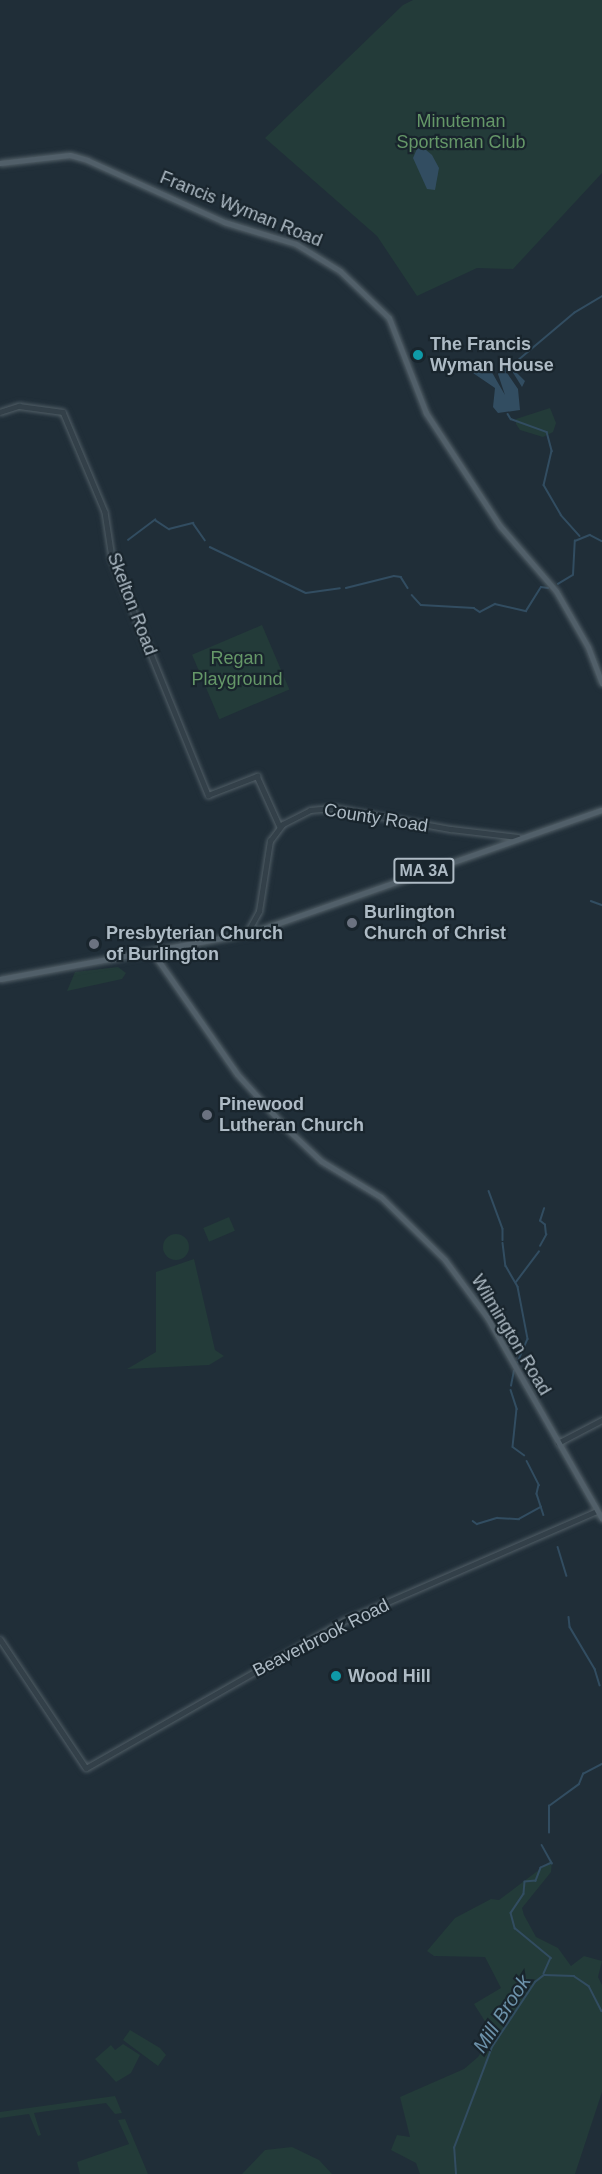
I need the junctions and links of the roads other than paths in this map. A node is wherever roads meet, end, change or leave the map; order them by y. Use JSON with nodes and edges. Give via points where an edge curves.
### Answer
{"nodes":[{"id":1,"x":0,"y":163,"type":"edge"},
{"id":2,"x":0,"y":412,"type":"edge"},
{"id":3,"x":602,"y":683,"type":"edge"},
{"id":4,"x":602,"y":810,"type":"edge"},
{"id":5,"x":280,"y":827,"type":"junction"},
{"id":6,"x":518,"y":837,"type":"junction"},
{"id":7,"x":247,"y":933,"type":"junction"},
{"id":8,"x":153,"y":953,"type":"junction"},
{"id":9,"x":0,"y":980,"type":"edge"},
{"id":10,"x":602,"y":1420,"type":"edge"},
{"id":11,"x":558,"y":1443,"type":"junction"},
{"id":12,"x":597,"y":1511,"type":"junction"},
{"id":13,"x":602,"y":1518,"type":"edge"},
{"id":14,"x":0,"y":1639,"type":"edge"}],
"edges":[{"from":1,"to":3,"type":"main road","name":"Francis Wyman Road","via":[[70,155],[87,160],[224,222],[296,244],[340,271],[389,318],[426,413],[500,526],[556,591],[588,647]]},
{"from":2,"to":5,"type":"street","name":"Skelton Road","via":[[19,406],[63,412],[105,512],[112,558],[208,795],[257,776]]},
{"from":4,"to":6,"type":"main road","number":"MA 3A"},
{"from":5,"to":6,"type":"street","name":"County Road","via":[[304,813],[327,807]]},
{"from":5,"to":7,"type":"street","via":[[268,848],[260,910]]},
{"from":6,"to":7,"type":"main road","number":"MA 3A"},
{"from":7,"to":8,"type":"main road","number":"MA 3A"},
{"from":8,"to":9,"type":"main road","number":"MA 3A"},
{"from":8,"to":11,"type":"main road","name":"Wilmington Road","via":[[237,1074],[292,1135],[326,1164],[378,1194],[445,1260],[487,1317]]},
{"from":10,"to":11,"type":"street"},
{"from":11,"to":12,"type":"main road","name":"Wilmington Road"},
{"from":12,"to":13,"type":"main road","name":"Wilmington Road"},
{"from":12,"to":14,"type":"street","name":"Beaverbrook Road","via":[[344,1621],[87,1768]]}]}
